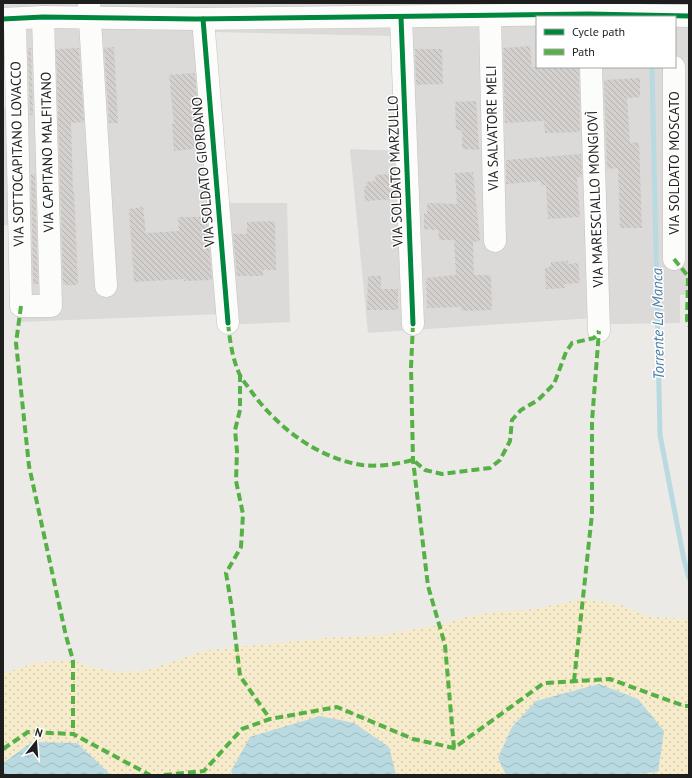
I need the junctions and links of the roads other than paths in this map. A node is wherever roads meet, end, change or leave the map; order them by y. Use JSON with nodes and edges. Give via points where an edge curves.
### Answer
{"nodes":[{"id":1,"x":287,"y":10,"type":"edge"},
{"id":2,"x":428,"y":10,"type":"edge"},
{"id":3,"x":90,"y":11,"type":"edge"},
{"id":4,"x":637,"y":11,"type":"edge"},
{"id":5,"x":197,"y":14,"type":"edge"},
{"id":6,"x":490,"y":16,"type":"junction"},
{"id":7,"x":589,"y":16,"type":"edge"},
{"id":8,"x":679,"y":16,"type":"edge"},
{"id":9,"x":43,"y":17,"type":"junction"},
{"id":10,"x":401,"y":17,"type":"junction"},
{"id":11,"x":9,"y":19,"type":"edge"},
{"id":12,"x":591,"y":68,"type":"edge"},
{"id":13,"x":674,"y":68,"type":"edge"},
{"id":14,"x":495,"y":241,"type":"dead end"},
{"id":15,"x":674,"y":259,"type":"dead end"},
{"id":16,"x":106,"y":286,"type":"dead end"},
{"id":17,"x":20,"y":289,"type":"joint"},
{"id":18,"x":228,"y":323,"type":"dead end"},
{"id":19,"x":413,"y":324,"type":"dead end"},
{"id":20,"x":599,"y":332,"type":"dead end"}],
"edges":[{"from":1,"to":5,"type":"street"},
{"from":1,"to":10,"type":"street"},
{"from":2,"to":6,"type":"street"},
{"from":2,"to":10,"type":"street"},
{"from":3,"to":5,"type":"street"},
{"from":3,"to":9,"type":"street"},
{"from":3,"to":16,"type":"street"},
{"from":4,"to":7,"type":"street"},
{"from":4,"to":8,"type":"street"},
{"from":5,"to":18,"type":"street","name":"VIA SOLDATO GIORDANO"},
{"from":6,"to":7,"type":"street"},
{"from":6,"to":14,"type":"street","name":"VIA SALVATORE MELI"},
{"from":9,"to":11,"type":"street"},
{"from":9,"to":17,"type":"street","name":"VIA CAPITANO MALFITANO","via":[[51,306],[21,306]]},
{"from":10,"to":19,"type":"street","name":"VIA SOLDATO MARZULLO"},
{"from":11,"to":17,"type":"street","name":"VIA SOTTOCAPITANO LOVACCO"},
{"from":12,"to":20,"type":"street","name":"VIA MARESCIALLO MONGIOVÌ"},
{"from":13,"to":15,"type":"street","name":"VIA SOLDATO MOSCATO"}]}
